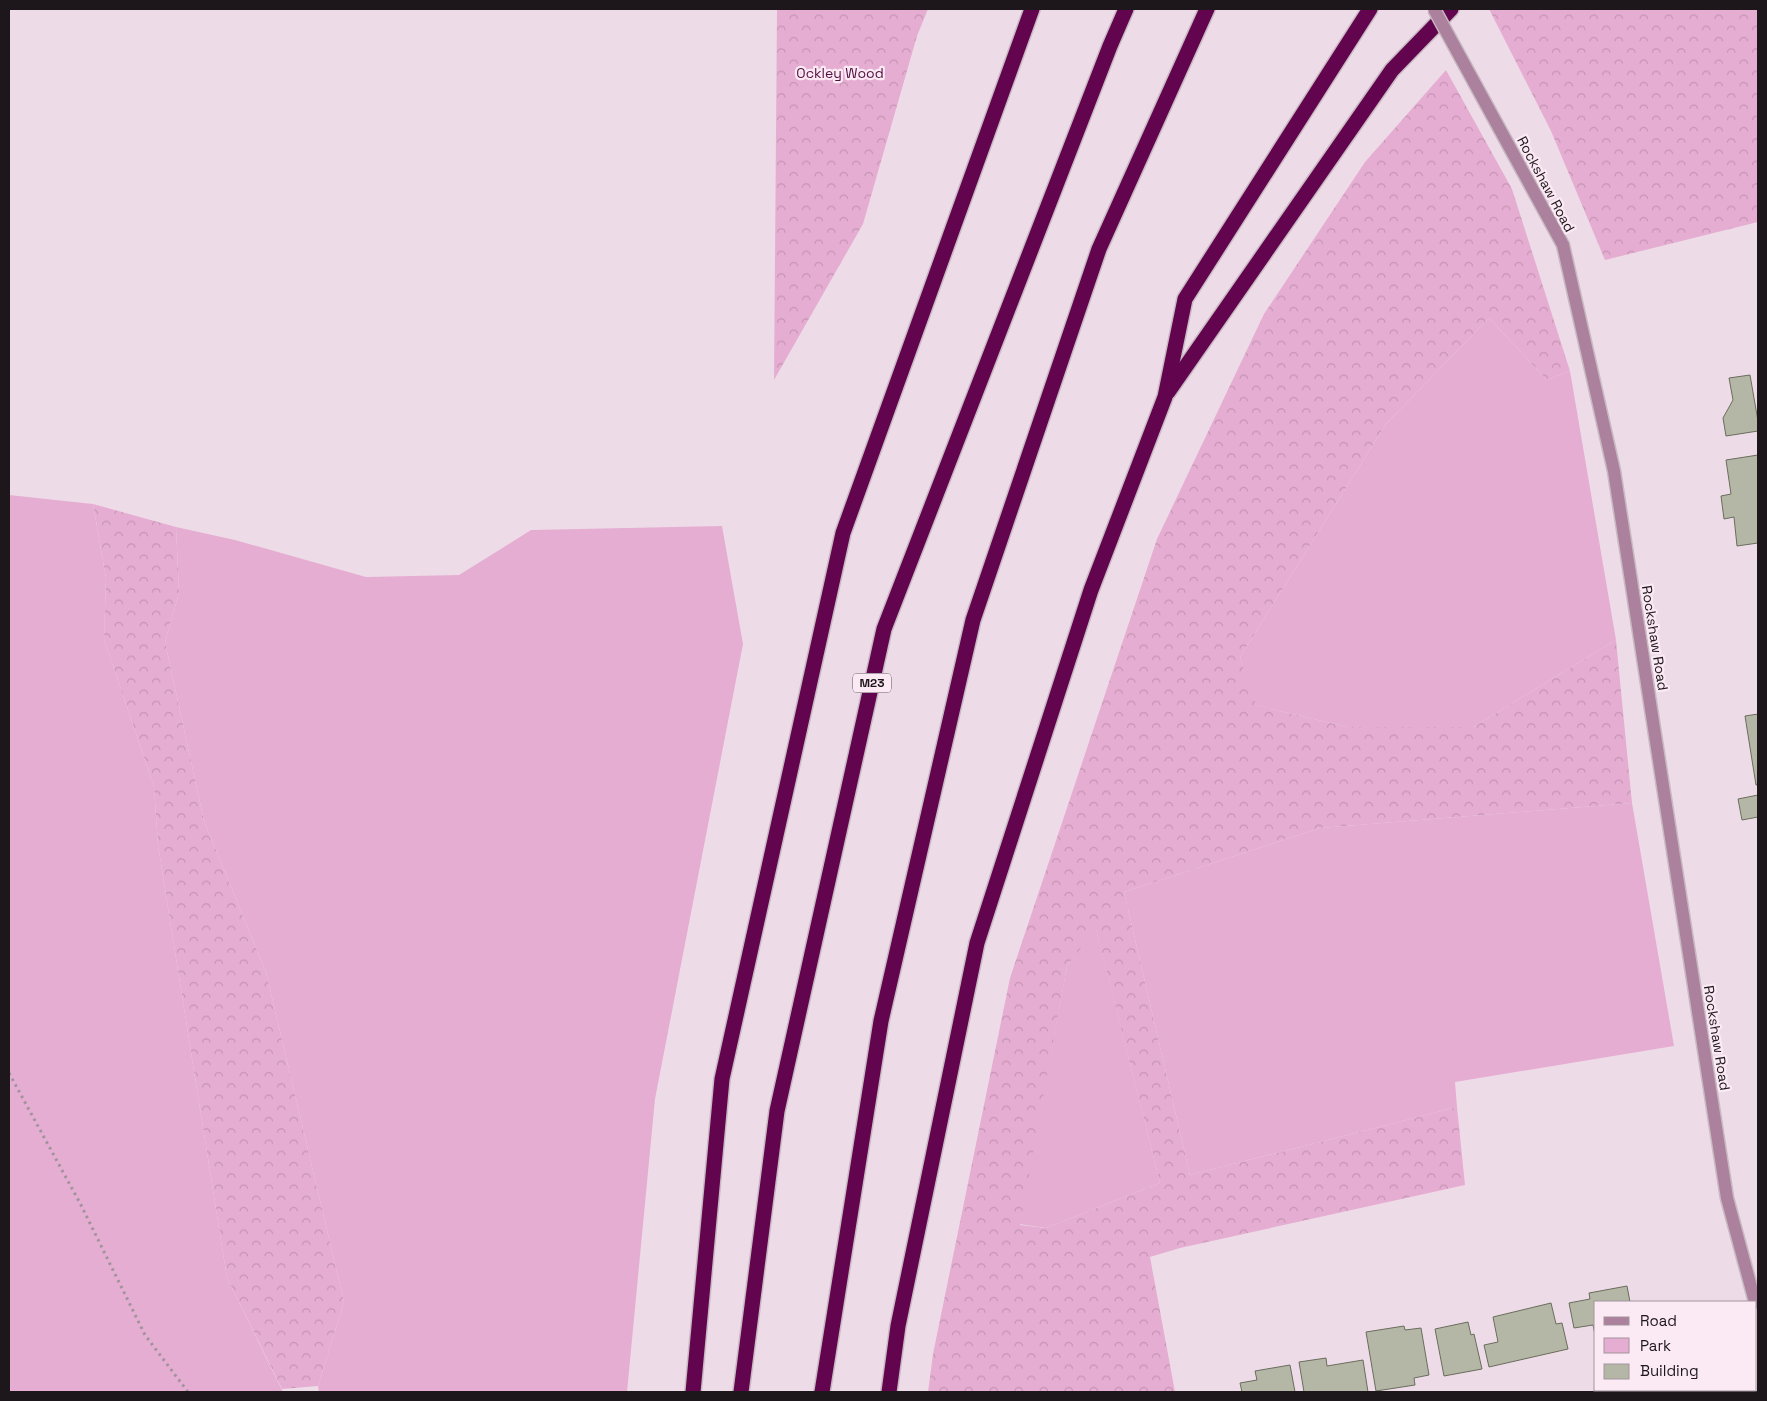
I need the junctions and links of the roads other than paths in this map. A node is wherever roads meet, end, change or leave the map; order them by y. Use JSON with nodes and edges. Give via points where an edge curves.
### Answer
{"nodes":[{"id":1,"x":1032,"y":9,"type":"edge"},
{"id":2,"x":1126,"y":9,"type":"edge"},
{"id":3,"x":1207,"y":9,"type":"edge"},
{"id":4,"x":1370,"y":9,"type":"edge"},
{"id":5,"x":1434,"y":9,"type":"edge"},
{"id":6,"x":1451,"y":9,"type":"edge"},
{"id":7,"x":1165,"y":397,"type":"junction"},
{"id":8,"x":1754,"y":1301,"type":"edge"},
{"id":9,"x":693,"y":1392,"type":"edge"},
{"id":10,"x":741,"y":1392,"type":"edge"},
{"id":11,"x":822,"y":1392,"type":"edge"},
{"id":12,"x":889,"y":1392,"type":"edge"}],
"edges":[{"from":1,"to":9,"type":"highway","via":[[843,533],[722,1079]]},
{"from":2,"to":10,"type":"highway","number":"M23","via":[[884,629],[777,1111]]},
{"from":3,"to":11,"type":"highway","via":[[1099,249],[973,620],[881,1021]]},
{"from":4,"to":7,"type":"highway","via":[[1186,299]]},
{"from":5,"to":8,"type":"street","name":"Rockshaw Road","bridge":true,"via":[[1563,245],[1614,472],[1727,1198]]},
{"from":6,"to":7,"type":"highway","via":[[1392,70]]},
{"from":7,"to":12,"type":"highway","via":[[1091,590],[977,943],[898,1326]]}]}
